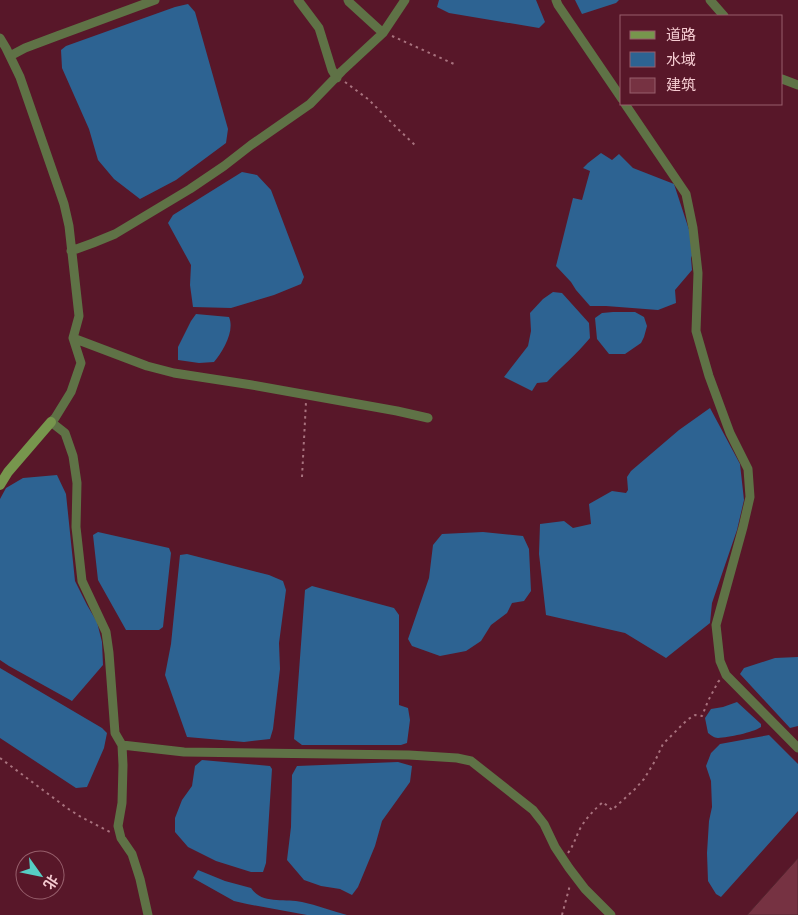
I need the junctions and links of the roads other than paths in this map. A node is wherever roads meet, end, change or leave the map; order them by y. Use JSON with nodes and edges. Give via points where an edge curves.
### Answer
{"nodes":[{"id":1,"x":155,"y":0,"type":"edge"},
{"id":2,"x":298,"y":0,"type":"edge"},
{"id":3,"x":348,"y":0,"type":"edge"},
{"id":4,"x":405,"y":0,"type":"edge"},
{"id":5,"x":556,"y":0,"type":"edge"},
{"id":6,"x":710,"y":0,"type":"edge"},
{"id":7,"x":723,"y":15,"type":"edge"},
{"id":8,"x":383,"y":32,"type":"junction"},
{"id":9,"x":0,"y":38,"type":"edge"},
{"id":10,"x":10,"y":56,"type":"junction"},
{"id":11,"x":337,"y":78,"type":"junction"},
{"id":12,"x":783,"y":79,"type":"edge"},
{"id":13,"x":798,"y":85,"type":"edge"},
{"id":14,"x":620,"y":96,"type":"edge"},
{"id":15,"x":626,"y":105,"type":"edge"},
{"id":16,"x":71,"y":251,"type":"junction"},
{"id":17,"x":73,"y":338,"type":"junction"},
{"id":18,"x":428,"y":418,"type":"dead end"},
{"id":19,"x":52,"y":422,"type":"junction"},
{"id":20,"x":0,"y":485,"type":"edge"},
{"id":21,"x":122,"y":745,"type":"junction"},
{"id":22,"x":798,"y":748,"type":"edge"},
{"id":23,"x":148,"y":915,"type":"edge"},
{"id":24,"x":610,"y":915,"type":"edge"}],
"edges":[{"from":1,"to":10,"type":"street"},
{"from":2,"to":11,"type":"street","via":[[319,28]]},
{"from":3,"to":8,"type":"street"},
{"from":4,"to":8,"type":"street"},
{"from":5,"to":14,"type":"street"},
{"from":6,"to":7,"type":"street"},
{"from":8,"to":11,"type":"street"},
{"from":9,"to":10,"type":"street"},
{"from":10,"to":16,"type":"street","via":[[64,204]]},
{"from":11,"to":16,"type":"street","via":[[310,104],[190,189],[115,234]]},
{"from":12,"to":13,"type":"street"},
{"from":15,"to":22,"type":"street","via":[[686,194],[694,228],[698,273],[696,331],[730,433],[748,469],[750,497],[716,625],[720,661],[726,675]]},
{"from":16,"to":17,"type":"street","via":[[79,316]]},
{"from":17,"to":18,"type":"street","via":[[174,373]]},
{"from":17,"to":19,"type":"street","via":[[80,363],[71,392]]},
{"from":19,"to":20,"type":"street"},
{"from":19,"to":21,"type":"street","via":[[65,433],[73,456],[82,581],[106,632],[114,733]]},
{"from":21,"to":23,"type":"street","via":[[122,803],[118,826],[121,838],[132,854]]},
{"from":21,"to":24,"type":"street","via":[[184,752],[409,755],[471,761],[533,810],[573,873]]}]}
